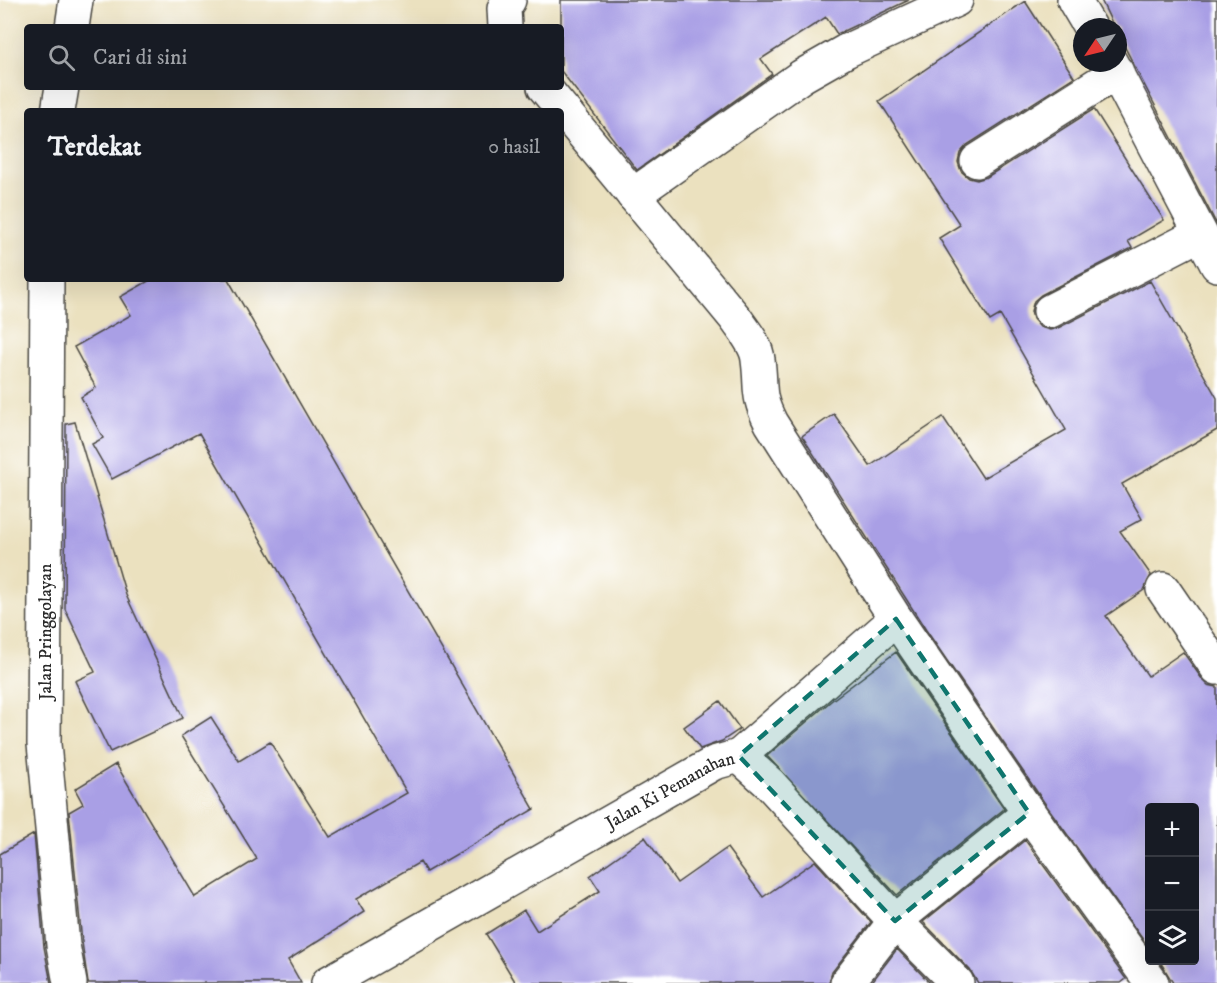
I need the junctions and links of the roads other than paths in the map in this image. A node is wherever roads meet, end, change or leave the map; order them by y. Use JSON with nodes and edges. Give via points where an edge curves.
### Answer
{"nodes":[{"id":1,"x":76,"y":0,"type":"edge"},
{"id":2,"x":509,"y":0,"type":"edge"},
{"id":3,"x":956,"y":0,"type":"edge"},
{"id":4,"x":1074,"y":0,"type":"edge"},
{"id":5,"x":1085,"y":18,"type":"edge"},
{"id":6,"x":72,"y":24,"type":"edge"},
{"id":7,"x":505,"y":24,"type":"edge"},
{"id":8,"x":1108,"y":72,"type":"edge"},
{"id":9,"x":1116,"y":72,"type":"edge"},
{"id":10,"x":62,"y":90,"type":"edge"},
{"id":11,"x":546,"y":90,"type":"edge"},
{"id":12,"x":58,"y":108,"type":"edge"},
{"id":13,"x":561,"y":108,"type":"edge"},
{"id":14,"x":564,"y":111,"type":"edge"},
{"id":15,"x":977,"y":161,"type":"dead end"},
{"id":16,"x":633,"y":195,"type":"junction"},
{"id":17,"x":1200,"y":234,"type":"junction"},
{"id":18,"x":1217,"y":265,"type":"edge"},
{"id":19,"x":47,"y":282,"type":"edge"},
{"id":20,"x":1050,"y":311,"type":"dead end"},
{"id":21,"x":1162,"y":589,"type":"dead end"},
{"id":22,"x":896,"y":619,"type":"junction"},
{"id":23,"x":1217,"y":668,"type":"edge"},
{"id":24,"x":738,"y":756,"type":"junction"},
{"id":25,"x":1029,"y":813,"type":"junction"},
{"id":26,"x":895,"y":921,"type":"junction"},
{"id":27,"x":70,"y":983,"type":"edge"},
{"id":28,"x":328,"y":983,"type":"edge"},
{"id":29,"x":847,"y":983,"type":"edge"},
{"id":30,"x":957,"y":983,"type":"edge"},
{"id":31,"x":1152,"y":983,"type":"edge"}],
"edges":[{"from":1,"to":6,"type":"street"},
{"from":2,"to":7,"type":"street","via":[[504,8]]},
{"from":3,"to":16,"type":"street","via":[[802,76]]},
{"from":4,"to":5,"type":"street"},
{"from":8,"to":15,"type":"street"},
{"from":9,"to":17,"type":"street"},
{"from":10,"to":12,"type":"street"},
{"from":11,"to":13,"type":"street"},
{"from":14,"to":16,"type":"street"},
{"from":16,"to":22,"type":"street","via":[[752,343],[758,359],[761,404]]},
{"from":17,"to":18,"type":"street"},
{"from":17,"to":20,"type":"street"},
{"from":19,"to":27,"type":"street","name":"Jalan Pringgolayan","via":[[44,744]]},
{"from":21,"to":23,"type":"street"},
{"from":22,"to":24,"type":"street"},
{"from":22,"to":25,"type":"street"},
{"from":24,"to":26,"type":"street","name":"Jalan Ki Pemanahan","via":[[769,783]]},
{"from":24,"to":28,"type":"street","name":"Jalan Ki Pemanahan","via":[[714,763]]},
{"from":25,"to":26,"type":"street"},
{"from":25,"to":31,"type":"street"},
{"from":26,"to":29,"type":"street"},
{"from":26,"to":30,"type":"street","name":"Jalan Ki Pemanahan"}]}
